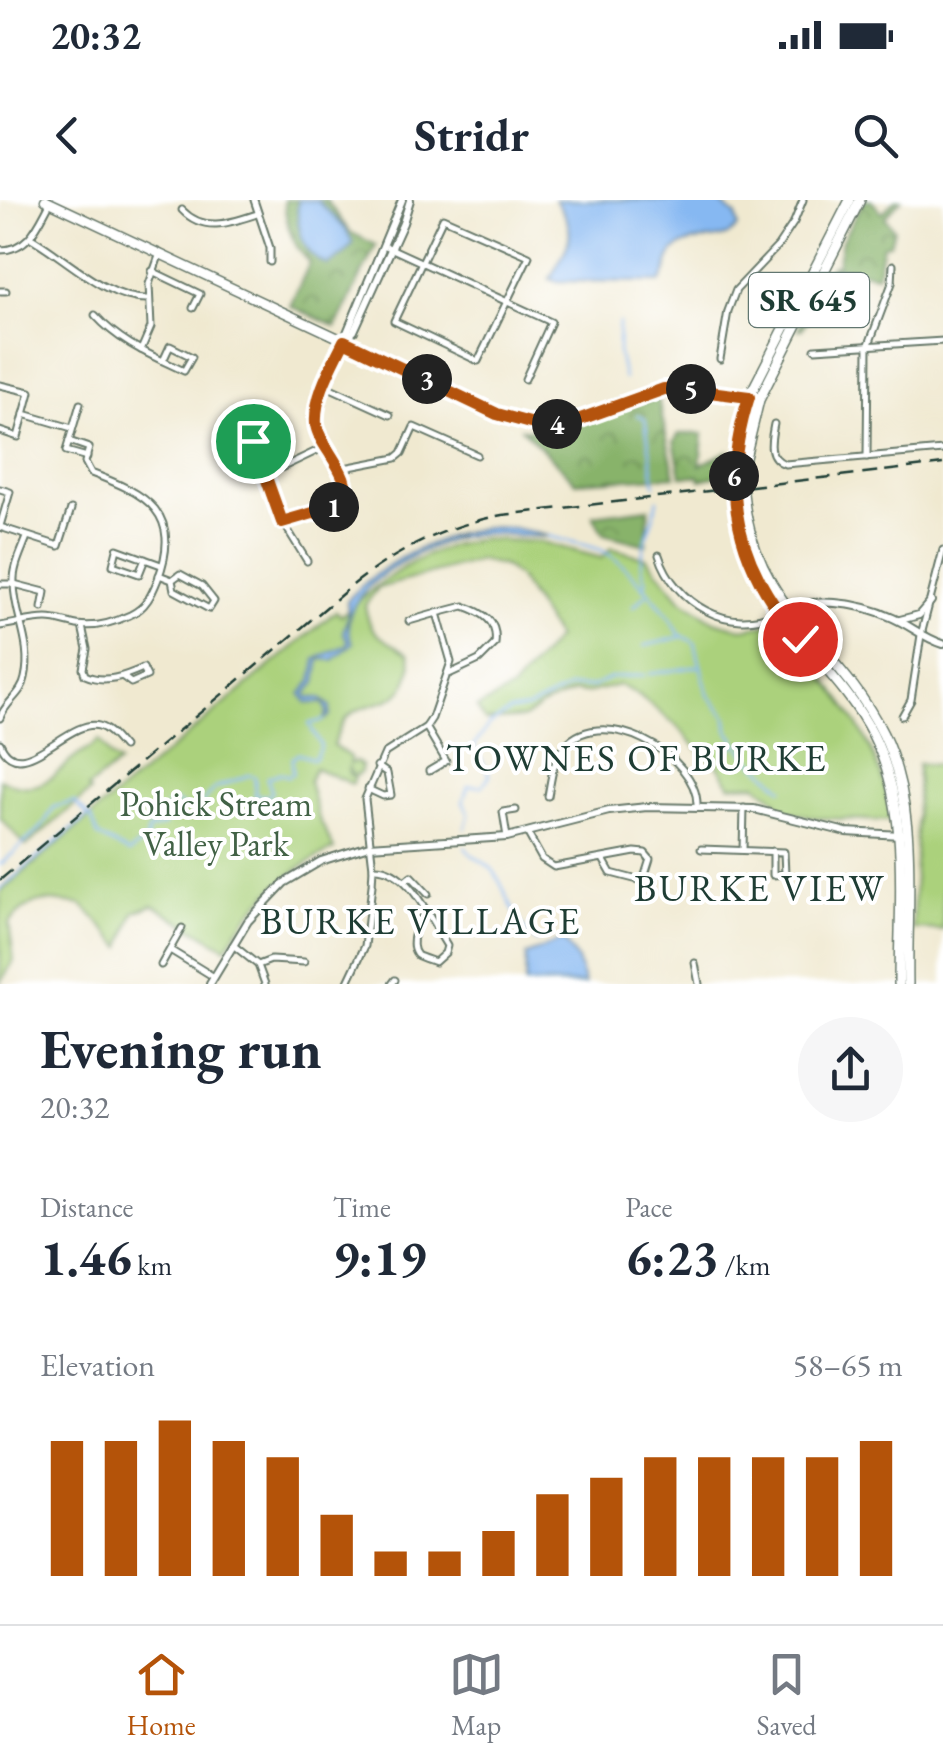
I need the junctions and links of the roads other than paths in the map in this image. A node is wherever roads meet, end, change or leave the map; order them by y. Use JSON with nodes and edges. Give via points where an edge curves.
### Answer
{"nodes":[{"id":1,"x":254,"y":200,"type":"edge"},
{"id":2,"x":402,"y":200,"type":"edge"},
{"id":3,"x":410,"y":200,"type":"edge"},
{"id":4,"x":803,"y":200,"type":"edge"},
{"id":5,"x":850,"y":200,"type":"edge"},
{"id":6,"x":860,"y":200,"type":"edge"},
{"id":7,"x":49,"y":201,"type":"edge"},
{"id":8,"x":182,"y":210,"type":"dead end"},
{"id":9,"x":256,"y":214,"type":"junction"},
{"id":10,"x":31,"y":238,"type":"junction"},
{"id":11,"x":388,"y":247,"type":"junction"},
{"id":12,"x":0,"y":250,"type":"edge"},
{"id":13,"x":160,"y":254,"type":"junction"},
{"id":14,"x":270,"y":262,"type":"dead end"},
{"id":15,"x":421,"y":262,"type":"junction"},
{"id":16,"x":893,"y":265,"type":"dead end"},
{"id":17,"x":152,"y":271,"type":"junction"},
{"id":18,"x":149,"y":299,"type":"junction"},
{"id":19,"x":507,"y":301,"type":"junction"},
{"id":20,"x":193,"y":308,"type":"dead end"},
{"id":21,"x":95,"y":315,"type":"dead end"},
{"id":22,"x":344,"y":341,"type":"junction"},
{"id":23,"x":943,"y":341,"type":"edge"},
{"id":24,"x":868,"y":347,"type":"junction"},
{"id":25,"x":814,"y":349,"type":"dead end"},
{"id":26,"x":141,"y":350,"type":"junction"},
{"id":27,"x":720,"y":359,"type":"dead end"},
{"id":28,"x":163,"y":361,"type":"junction"},
{"id":29,"x":524,"y":380,"type":"dead end"},
{"id":30,"x":0,"y":385,"type":"edge"},
{"id":31,"x":324,"y":385,"type":"junction"},
{"id":32,"x":754,"y":399,"type":"junction"},
{"id":33,"x":80,"y":404,"type":"dead end"},
{"id":34,"x":24,"y":414,"type":"junction"},
{"id":35,"x":390,"y":415,"type":"dead end"},
{"id":36,"x":774,"y":424,"type":"dead end"},
{"id":37,"x":72,"y":428,"type":"junction"},
{"id":38,"x":0,"y":432,"type":"edge"},
{"id":39,"x":253,"y":441,"type":"dead end"},
{"id":40,"x":327,"y":446,"type":"junction"},
{"id":41,"x":943,"y":450,"type":"edge"},
{"id":42,"x":476,"y":455,"type":"dead end"},
{"id":43,"x":867,"y":458,"type":"junction"},
{"id":44,"x":281,"y":468,"type":"dead end"},
{"id":45,"x":339,"y":469,"type":"junction"},
{"id":46,"x":0,"y":489,"type":"edge"},
{"id":47,"x":70,"y":509,"type":"dead end"},
{"id":48,"x":282,"y":522,"type":"junction"},
{"id":49,"x":0,"y":526,"type":"edge"},
{"id":50,"x":27,"y":536,"type":"junction"},
{"id":51,"x":943,"y":550,"type":"edge"},
{"id":52,"x":659,"y":555,"type":"dead end"},
{"id":53,"x":145,"y":559,"type":"junction"},
{"id":54,"x":307,"y":561,"type":"dead end"},
{"id":55,"x":162,"y":564,"type":"junction"},
{"id":56,"x":159,"y":575,"type":"junction"},
{"id":57,"x":172,"y":580,"type":"junction"},
{"id":58,"x":0,"y":584,"type":"edge"},
{"id":59,"x":14,"y":584,"type":"junction"},
{"id":60,"x":930,"y":600,"type":"junction"},
{"id":61,"x":42,"y":608,"type":"dead end"},
{"id":62,"x":781,"y":610,"type":"junction"},
{"id":63,"x":436,"y":614,"type":"junction"},
{"id":64,"x":897,"y":619,"type":"junction"},
{"id":65,"x":23,"y":622,"type":"junction"},
{"id":66,"x":409,"y":622,"type":"dead end"},
{"id":67,"x":0,"y":626,"type":"edge"},
{"id":68,"x":82,"y":626,"type":"junction"},
{"id":69,"x":921,"y":636,"type":"junction"},
{"id":70,"x":943,"y":644,"type":"edge"},
{"id":71,"x":447,"y":674,"type":"junction"},
{"id":72,"x":122,"y":677,"type":"dead end"},
{"id":73,"x":902,"y":716,"type":"dead end"},
{"id":74,"x":0,"y":718,"type":"edge"},
{"id":75,"x":426,"y":727,"type":"junction"},
{"id":76,"x":0,"y":742,"type":"edge"},
{"id":77,"x":123,"y":747,"type":"dead end"},
{"id":78,"x":377,"y":766,"type":"junction"},
{"id":79,"x":429,"y":771,"type":"dead end"},
{"id":80,"x":368,"y":789,"type":"junction"},
{"id":81,"x":548,"y":796,"type":"dead end"},
{"id":82,"x":697,"y":808,"type":"junction"},
{"id":83,"x":744,"y":808,"type":"junction"},
{"id":84,"x":516,"y":810,"type":"dead end"},
{"id":85,"x":528,"y":834,"type":"junction"},
{"id":86,"x":902,"y":835,"type":"junction"},
{"id":87,"x":508,"y":837,"type":"junction"},
{"id":88,"x":369,"y":846,"type":"junction"},
{"id":89,"x":701,"y":849,"type":"dead end"},
{"id":90,"x":743,"y":850,"type":"junction"},
{"id":91,"x":773,"y":852,"type":"junction"},
{"id":92,"x":602,"y":859,"type":"junction"},
{"id":93,"x":373,"y":868,"type":"junction"},
{"id":94,"x":405,"y":881,"type":"junction"},
{"id":95,"x":428,"y":894,"type":"dead end"},
{"id":96,"x":426,"y":913,"type":"junction"},
{"id":97,"x":182,"y":928,"type":"dead end"},
{"id":98,"x":233,"y":946,"type":"junction"},
{"id":99,"x":170,"y":950,"type":"junction"},
{"id":100,"x":304,"y":962,"type":"dead end"},
{"id":101,"x":695,"y":963,"type":"dead end"},
{"id":102,"x":161,"y":965,"type":"dead end"},
{"id":103,"x":258,"y":965,"type":"junction"},
{"id":104,"x":212,"y":981,"type":"edge"},
{"id":105,"x":264,"y":984,"type":"edge"},
{"id":106,"x":347,"y":984,"type":"edge"},
{"id":107,"x":698,"y":984,"type":"edge"},
{"id":108,"x":899,"y":984,"type":"edge"},
{"id":109,"x":908,"y":984,"type":"edge"}],
"edges":[{"from":1,"to":9,"type":"street"},
{"from":2,"to":11,"type":"street"},
{"from":3,"to":11,"type":"street"},
{"from":4,"to":27,"type":"street","via":[[778,246],[736,290]]},
{"from":5,"to":32,"type":"main road","number":"SR 645"},
{"from":6,"to":32,"type":"main road","number":"SR 645"},
{"from":7,"to":10,"type":"street"},
{"from":7,"to":13,"type":"main road"},
{"from":8,"to":9,"type":"street","via":[[213,225]]},
{"from":9,"to":14,"type":"street"},
{"from":10,"to":12,"type":"street"},
{"from":10,"to":18,"type":"street","via":[[74,270]]},
{"from":11,"to":15,"type":"street"},
{"from":11,"to":22,"type":"street"},
{"from":13,"to":17,"type":"street"},
{"from":13,"to":22,"type":"main road"},
{"from":15,"to":19,"type":"street"},
{"from":15,"to":19,"type":"street","via":[[443,218],[530,256]]},
{"from":15,"to":19,"type":"street","via":[[394,321],[478,360]]},
{"from":16,"to":24,"type":"street"},
{"from":17,"to":18,"type":"street"},
{"from":17,"to":20,"type":"street","via":[[200,294]]},
{"from":18,"to":26,"type":"street","via":[[152,327]]},
{"from":19,"to":29,"type":"street","via":[[550,322]]},
{"from":21,"to":26,"type":"street"},
{"from":22,"to":31,"type":"street"},
{"from":22,"to":32,"type":"main road","via":[[497,414],[530,423],[575,421],[664,389]]},
{"from":23,"to":24,"type":"street"},
{"from":24,"to":25,"type":"street"},
{"from":24,"to":43,"type":"street"},
{"from":26,"to":28,"type":"street"},
{"from":28,"to":28,"type":"street","via":[[184,372],[192,357],[170,346]]},
{"from":30,"to":34,"type":"street","via":[[30,392]]},
{"from":31,"to":35,"type":"street"},
{"from":31,"to":40,"type":"street","via":[[316,422]]},
{"from":32,"to":62,"type":"main road","number":"SR 645","bridge":true,"via":[[739,494]]},
{"from":33,"to":37,"type":"street"},
{"from":34,"to":37,"type":"street"},
{"from":34,"to":38,"type":"street","via":[[18,437]]},
{"from":36,"to":43,"type":"street","via":[[771,449],[777,461]]},
{"from":37,"to":55,"type":"street","via":[[69,441],[89,448],[91,474],[124,485],[155,509],[168,538]]},
{"from":39,"to":48,"type":"street"},
{"from":40,"to":44,"type":"street"},
{"from":40,"to":45,"type":"street"},
{"from":41,"to":43,"type":"street"},
{"from":42,"to":45,"type":"street","via":[[414,427],[396,458]]},
{"from":45,"to":48,"type":"street","via":[[344,504]]},
{"from":46,"to":49,"type":"street","via":[[10,492]]},
{"from":47,"to":50,"type":"street","via":[[59,546]]},
{"from":48,"to":54,"type":"street"},
{"from":49,"to":50,"type":"street"},
{"from":50,"to":59,"type":"street"},
{"from":51,"to":60,"type":"street"},
{"from":52,"to":62,"type":"street","via":[[677,586],[710,612],[750,622]]},
{"from":53,"to":53,"type":"street","via":[[117,550],[113,565],[139,574]]},
{"from":53,"to":55,"type":"street"},
{"from":55,"to":56,"type":"street"},
{"from":56,"to":57,"type":"street"},
{"from":56,"to":68,"type":"street","via":[[140,610]]},
{"from":57,"to":57,"type":"street","via":[[174,590],[209,609],[214,602],[180,574]]},
{"from":58,"to":59,"type":"street"},
{"from":59,"to":61,"type":"street","via":[[46,592]]},
{"from":59,"to":65,"type":"street"},
{"from":60,"to":64,"type":"street","via":[[920,615]]},
{"from":60,"to":69,"type":"street"},
{"from":62,"to":64,"type":"street","via":[[825,602]]},
{"from":62,"to":86,"type":"main road","number":"SR 645","via":[[886,752]]},
{"from":63,"to":66,"type":"street"},
{"from":63,"to":71,"type":"street","via":[[450,656]]},
{"from":63,"to":71,"type":"street","via":[[470,608],[491,621],[496,635],[485,656]]},
{"from":64,"to":69,"type":"street"},
{"from":65,"to":67,"type":"street"},
{"from":65,"to":68,"type":"street"},
{"from":65,"to":74,"type":"street","via":[[26,675]]},
{"from":68,"to":72,"type":"street","via":[[85,675]]},
{"from":69,"to":70,"type":"street"},
{"from":69,"to":73,"type":"street","via":[[911,700]]},
{"from":71,"to":75,"type":"street"},
{"from":75,"to":78,"type":"street","via":[[391,747]]},
{"from":75,"to":79,"type":"street","via":[[446,761]]},
{"from":76,"to":77,"type":"street","via":[[7,754],[30,757],[87,725],[100,726]]},
{"from":78,"to":80,"type":"street"},
{"from":78,"to":80,"type":"street","via":[[387,773],[391,795]]},
{"from":80,"to":88,"type":"street"},
{"from":81,"to":82,"type":"street","via":[[564,747],[580,733],[610,728],[684,769],[697,790]]},
{"from":82,"to":83,"type":"street"},
{"from":82,"to":85,"type":"street","via":[[619,809]]},
{"from":83,"to":86,"type":"street","via":[[846,832]]},
{"from":83,"to":90,"type":"street"},
{"from":84,"to":87,"type":"street","via":[[503,812]]},
{"from":85,"to":87,"type":"street"},
{"from":85,"to":92,"type":"street","via":[[554,867]]},
{"from":86,"to":108,"type":"main road","number":"SR 645"},
{"from":86,"to":109,"type":"main road","number":"SR 645"},
{"from":87,"to":88,"type":"street"},
{"from":88,"to":93,"type":"street"},
{"from":88,"to":98,"type":"street","via":[[291,878],[258,908]]},
{"from":89,"to":90,"type":"street"},
{"from":90,"to":91,"type":"street"},
{"from":91,"to":91,"type":"street","via":[[784,852],[784,874],[773,874]]},
{"from":92,"to":92,"type":"street","via":[[611,873],[638,880],[650,860],[636,852]]},
{"from":93,"to":94,"type":"street","via":[[393,870]]},
{"from":93,"to":106,"type":"street","via":[[365,946]]},
{"from":94,"to":95,"type":"street","via":[[411,876]]},
{"from":94,"to":96,"type":"street"},
{"from":96,"to":96,"type":"street","via":[[446,946],[435,962],[414,950],[416,925]]},
{"from":97,"to":99,"type":"street"},
{"from":98,"to":103,"type":"street"},
{"from":98,"to":104,"type":"street"},
{"from":99,"to":102,"type":"street"},
{"from":99,"to":104,"type":"street"},
{"from":100,"to":103,"type":"street"},
{"from":101,"to":107,"type":"street"},
{"from":103,"to":105,"type":"street"}]}
